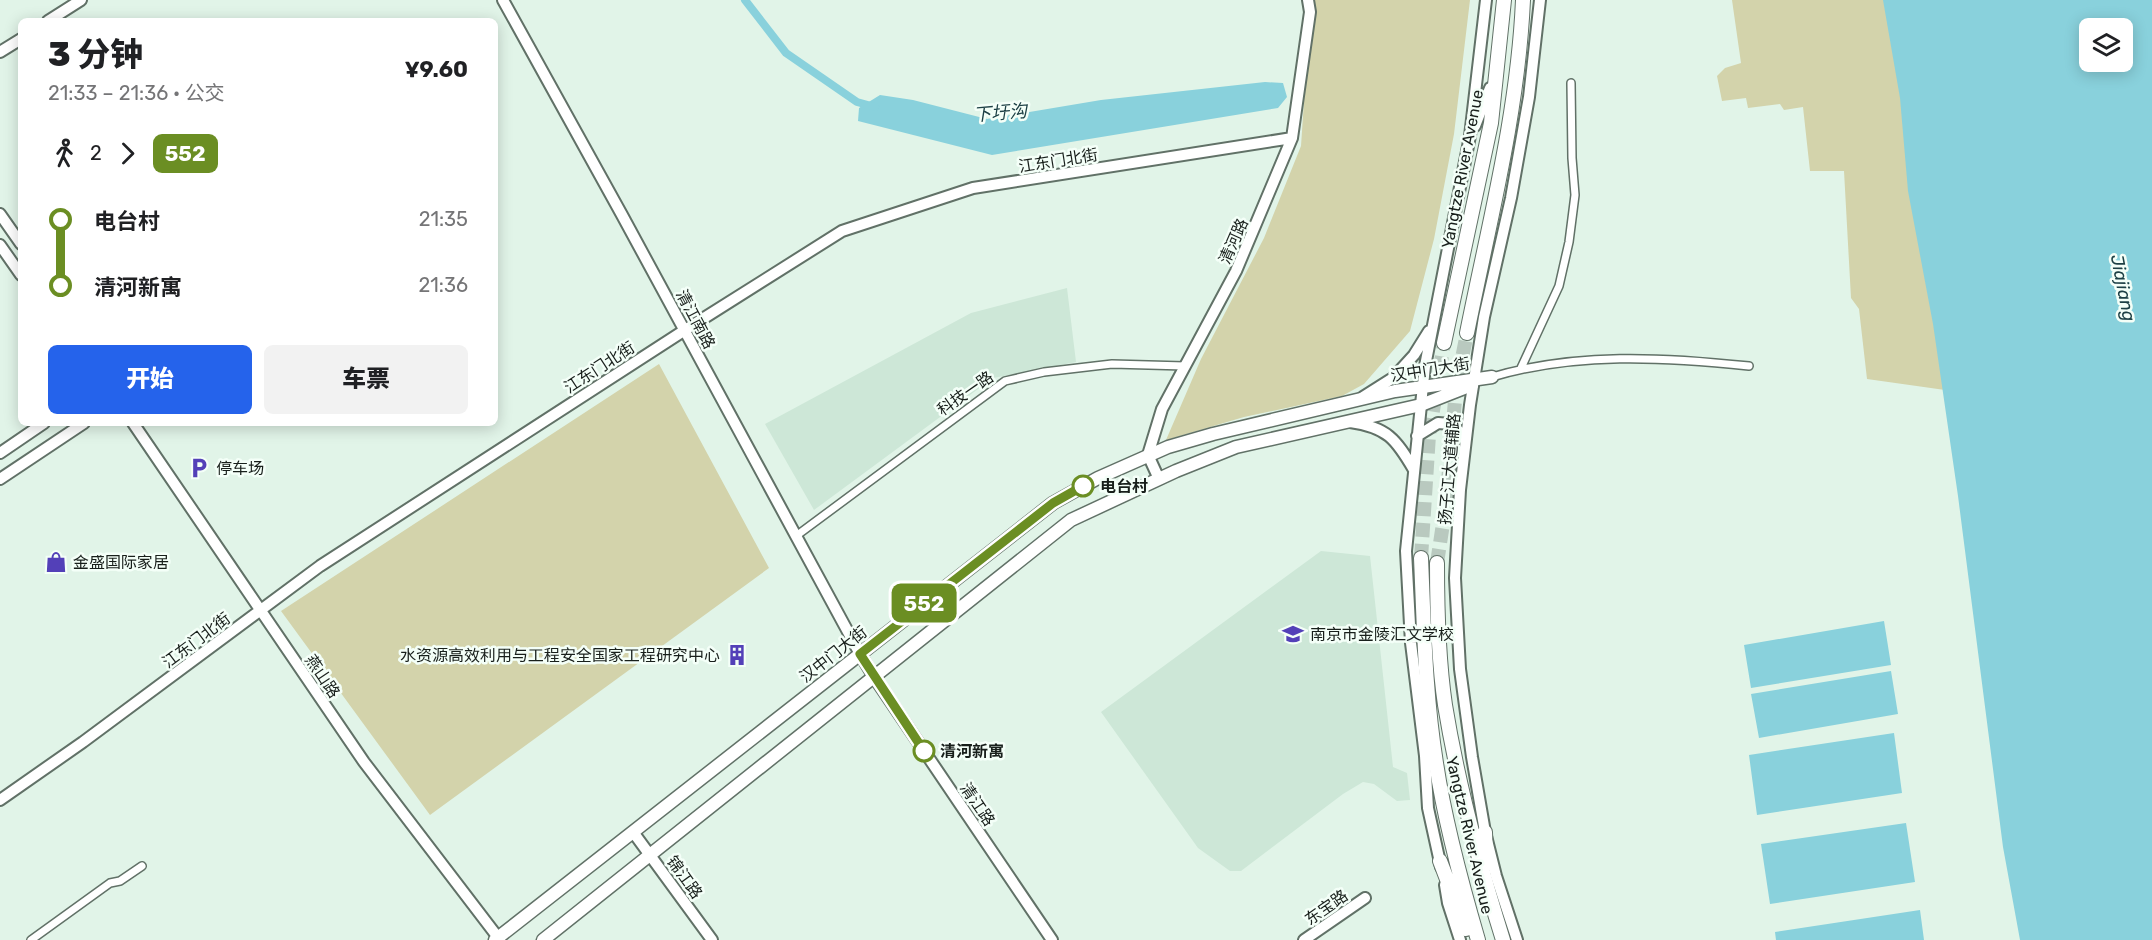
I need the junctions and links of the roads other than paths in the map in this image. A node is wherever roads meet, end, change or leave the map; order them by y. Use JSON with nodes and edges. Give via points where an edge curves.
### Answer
{"nodes":[{"id":1,"x":81,"y":0,"type":"edge"},
{"id":2,"x":503,"y":0,"type":"edge"},
{"id":3,"x":1308,"y":0,"type":"edge"},
{"id":4,"x":1486,"y":0,"type":"edge"},
{"id":5,"x":1504,"y":0,"type":"edge"},
{"id":6,"x":1523,"y":0,"type":"edge"},
{"id":7,"x":1540,"y":0,"type":"edge"},
{"id":8,"x":53,"y":18,"type":"edge"},
{"id":9,"x":18,"y":41,"type":"edge"},
{"id":10,"x":0,"y":52,"type":"edge"},
{"id":11,"x":1517,"y":65,"type":"junction"},
{"id":12,"x":1497,"y":68,"type":"junction"},
{"id":13,"x":1571,"y":83,"type":"dead end"},
{"id":14,"x":1523,"y":134,"type":"junction"},
{"id":15,"x":1470,"y":136,"type":"junction"},
{"id":16,"x":1292,"y":138,"type":"junction"},
{"id":17,"x":0,"y":214,"type":"edge"},
{"id":18,"x":18,"y":240,"type":"edge"},
{"id":19,"x":0,"y":244,"type":"edge"},
{"id":20,"x":18,"y":271,"type":"edge"},
{"id":21,"x":1433,"y":326,"type":"junction"},
{"id":22,"x":685,"y":330,"type":"junction"},
{"id":23,"x":1467,"y":333,"type":"tunnel mouth"},
{"id":24,"x":1444,"y":343,"type":"tunnel mouth"},
{"id":25,"x":1185,"y":366,"type":"junction"},
{"id":26,"x":1749,"y":366,"type":"dead end"},
{"id":27,"x":1521,"y":368,"type":"junction"},
{"id":28,"x":1492,"y":377,"type":"joint"},
{"id":29,"x":1473,"y":382,"type":"junction"},
{"id":30,"x":1423,"y":386,"type":"junction"},
{"id":31,"x":1359,"y":399,"type":"junction"},
{"id":32,"x":1421,"y":405,"type":"junction"},
{"id":33,"x":1344,"y":421,"type":"junction"},
{"id":34,"x":40,"y":426,"type":"edge"},
{"id":35,"x":80,"y":426,"type":"edge"},
{"id":36,"x":135,"y":426,"type":"edge"},
{"id":37,"x":1417,"y":436,"type":"junction"},
{"id":38,"x":1466,"y":438,"type":"junction"},
{"id":39,"x":0,"y":453,"type":"edge"},
{"id":40,"x":1148,"y":454,"type":"junction"},
{"id":41,"x":1414,"y":470,"type":"junction"},
{"id":42,"x":0,"y":479,"type":"edge"},
{"id":43,"x":1159,"y":479,"type":"junction"},
{"id":44,"x":796,"y":536,"type":"junction"},
{"id":45,"x":1421,"y":558,"type":"tunnel mouth"},
{"id":46,"x":1437,"y":563,"type":"tunnel mouth"},
{"id":47,"x":260,"y":611,"type":"junction"},
{"id":48,"x":860,"y":654,"type":"junction"},
{"id":49,"x":874,"y":677,"type":"junction"},
{"id":50,"x":0,"y":800,"type":"edge"},
{"id":51,"x":633,"y":832,"type":"junction"},
{"id":52,"x":1485,"y":832,"type":"junction"},
{"id":53,"x":650,"y":854,"type":"junction"},
{"id":54,"x":1440,"y":861,"type":"junction"},
{"id":55,"x":142,"y":866,"type":"dead end"},
{"id":56,"x":1487,"y":885,"type":"junction"},
{"id":57,"x":1365,"y":898,"type":"dead end"},
{"id":58,"x":498,"y":939,"type":"edge"},
{"id":59,"x":31,"y":940,"type":"edge"},
{"id":60,"x":543,"y":940,"type":"edge"},
{"id":61,"x":712,"y":940,"type":"edge"},
{"id":62,"x":1052,"y":940,"type":"edge"},
{"id":63,"x":1304,"y":940,"type":"edge"},
{"id":64,"x":1460,"y":940,"type":"edge"},
{"id":65,"x":1473,"y":940,"type":"edge"},
{"id":66,"x":1478,"y":940,"type":"edge"},
{"id":67,"x":1503,"y":940,"type":"edge"},
{"id":68,"x":1517,"y":940,"type":"edge"}],
"edges":[{"from":1,"to":8,"type":"street"},
{"from":2,"to":22,"type":"street","name":"清江南路"},
{"from":3,"to":16,"type":"street","name":"清河路","via":[[1310,12]]},
{"from":4,"to":15,"type":"street","name":"扬子江大道辅路"},
{"from":5,"to":12,"type":"highway","name":"Yangtze River Avenue"},
{"from":6,"to":11,"type":"highway"},
{"from":7,"to":14,"type":"street","name":"扬子江大道辅路"},
{"from":9,"to":10,"type":"street"},
{"from":11,"to":14,"type":"street"},
{"from":11,"to":23,"type":"highway","via":[[1499,183]]},
{"from":12,"to":15,"type":"street"},
{"from":12,"to":24,"type":"highway","name":"Yangtze River Avenue","via":[[1491,123]]},
{"from":13,"to":27,"type":"street","via":[[1575,195],[1569,242],[1559,286]]},
{"from":14,"to":29,"type":"street","name":"扬子江大道辅路"},
{"from":15,"to":21,"type":"street","name":"扬子江大道辅路"},
{"from":16,"to":22,"type":"street","name":"江东门北街","via":[[973,188],[842,231]]},
{"from":16,"to":25,"type":"street","name":"清河路","via":[[1236,271]]},
{"from":17,"to":18,"type":"street"},
{"from":19,"to":20,"type":"street"},
{"from":21,"to":30,"type":"street","name":"扬子江大道辅路"},
{"from":21,"to":31,"type":"street","via":[[1393,378]]},
{"from":22,"to":44,"type":"street","name":"清江南路"},
{"from":22,"to":47,"type":"street","name":"江东门北街","via":[[328,561]]},
{"from":25,"to":40,"type":"street","name":"清河路","via":[[1162,409]]},
{"from":25,"to":44,"type":"street","name":"科技一路","via":[[1112,364],[1005,381]]},
{"from":26,"to":27,"type":"street","via":[[1676,358],[1609,358]]},
{"from":27,"to":28,"type":"street"},
{"from":28,"to":29,"type":"main road","name":"汉中门大街"},
{"from":29,"to":30,"type":"main road","name":"汉中门大街"},
{"from":29,"to":32,"type":"main road","name":"汉中门大街"},
{"from":29,"to":38,"type":"street","name":"扬子江大道辅路"},
{"from":30,"to":31,"type":"main road","name":"汉中门大街"},
{"from":30,"to":32,"type":"street","name":"扬子江大道辅路"},
{"from":31,"to":40,"type":"main road","name":"汉中门大街"},
{"from":32,"to":33,"type":"main road","name":"汉中门大街"},
{"from":32,"to":37,"type":"street","name":"扬子江大道辅路"},
{"from":33,"to":41,"type":"street","via":[[1371,425],[1397,442]]},
{"from":33,"to":43,"type":"main road","name":"汉中门大街","via":[[1236,447]]},
{"from":34,"to":39,"type":"street"},
{"from":35,"to":42,"type":"street"},
{"from":36,"to":47,"type":"street","name":"燕山路"},
{"from":37,"to":38,"type":"street","via":[[1438,423],[1451,424]]},
{"from":37,"to":41,"type":"street","name":"扬子江大道辅路"},
{"from":38,"to":52,"type":"street","name":"扬子江大道辅路","via":[[1456,600],[1460,669]]},
{"from":40,"to":43,"type":"street"},
{"from":40,"to":48,"type":"main road","name":"汉中门大街","via":[[1053,503]]},
{"from":41,"to":54,"type":"street","name":"扬子江大道辅路","via":[[1406,550],[1411,643],[1428,808]]},
{"from":43,"to":49,"type":"main road","name":"汉中门大街","via":[[1071,520]]},
{"from":44,"to":48,"type":"street","name":"清江南路"},
{"from":45,"to":66,"type":"highway","name":"Yangtze River Avenue","via":[[1427,691],[1436,763],[1446,819]]},
{"from":46,"to":56,"type":"highway","name":"Yangtze River Avenue","via":[[1437,623],[1445,703],[1460,784]]},
{"from":47,"to":50,"type":"street","name":"江东门北街"},
{"from":47,"to":58,"type":"street","name":"燕山路","via":[[364,762]]},
{"from":48,"to":49,"type":"street","name":"清江路"},
{"from":48,"to":51,"type":"main road","name":"汉中门大街"},
{"from":49,"to":53,"type":"main road","name":"汉中门大街"},
{"from":49,"to":62,"type":"street","name":"清江路"},
{"from":51,"to":53,"type":"street","name":"锦江路"},
{"from":51,"to":58,"type":"main road","name":"汉中门大街"},
{"from":52,"to":56,"type":"highway"},
{"from":52,"to":68,"type":"street","name":"扬子江大道辅路"},
{"from":53,"to":60,"type":"main road","name":"汉中门大街"},
{"from":53,"to":61,"type":"street","name":"锦江路"},
{"from":54,"to":64,"type":"street","name":"扬子江大道辅路"},
{"from":54,"to":65,"type":"highway"},
{"from":55,"to":59,"type":"street","via":[[110,883]]},
{"from":56,"to":67,"type":"highway","name":"Yangtze River Avenue"},
{"from":57,"to":63,"type":"street","name":"东宝路"}]}
